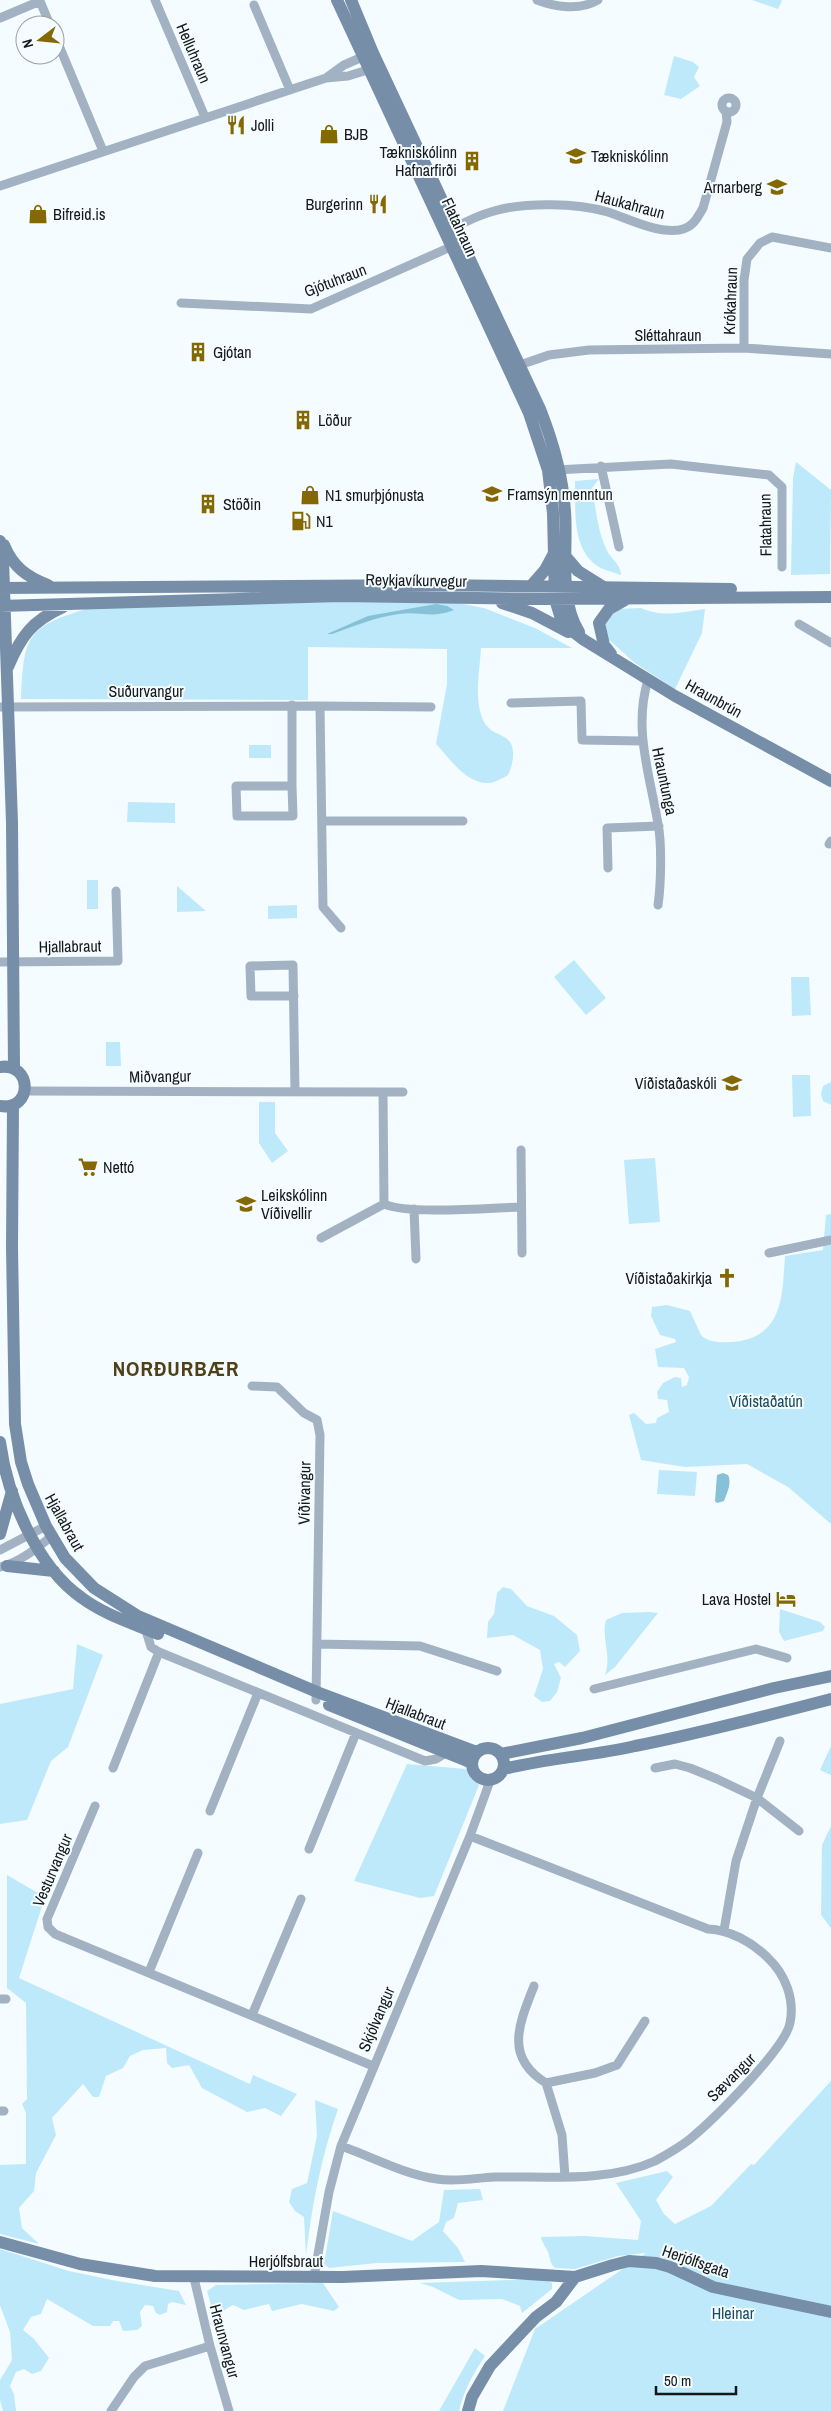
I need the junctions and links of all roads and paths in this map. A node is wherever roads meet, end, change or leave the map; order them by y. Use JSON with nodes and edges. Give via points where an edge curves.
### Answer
{"nodes":[{"id":1,"x":155,"y":0,"type":"edge"},
{"id":2,"x":337,"y":0,"type":"edge"},
{"id":3,"x":352,"y":0,"type":"edge"},
{"id":4,"x":537,"y":0,"type":"edge"},
{"id":5,"x":598,"y":0,"type":"edge"},
{"id":6,"x":254,"y":5,"type":"dead end"},
{"id":7,"x":46,"y":15,"type":"edge"},
{"id":8,"x":0,"y":18,"type":"edge"},
{"id":9,"x":368,"y":55,"type":"junction"},
{"id":10,"x":65,"y":60,"type":"edge"},
{"id":11,"x":373,"y":68,"type":"junction"},
{"id":12,"x":326,"y":78,"type":"junction"},
{"id":13,"x":290,"y":90,"type":"junction"},
{"id":14,"x":726,"y":111,"type":"dead end"},
{"id":15,"x":205,"y":117,"type":"junction"},
{"id":16,"x":103,"y":151,"type":"junction"},
{"id":17,"x":0,"y":186,"type":"edge"},
{"id":18,"x":449,"y":230,"type":"junction"},
{"id":19,"x":456,"y":245,"type":"junction"},
{"id":20,"x":831,"y":248,"type":"edge"},
{"id":21,"x":181,"y":303,"type":"dead end"},
{"id":22,"x":744,"y":348,"type":"junction"},
{"id":23,"x":831,"y":354,"type":"edge"},
{"id":24,"x":514,"y":367,"type":"junction"},
{"id":25,"x":601,"y":466,"type":"junction"},
{"id":26,"x":554,"y":470,"type":"junction"},
{"id":27,"x":0,"y":536,"type":"edge"},
{"id":28,"x":0,"y":541,"type":"edge"},
{"id":29,"x":619,"y":547,"type":"dead end"},
{"id":30,"x":560,"y":555,"type":"junction"},
{"id":31,"x":782,"y":567,"type":"dead end"},
{"id":32,"x":531,"y":586,"type":"junction"},
{"id":33,"x":1,"y":588,"type":"edge"},
{"id":34,"x":56,"y":588,"type":"junction"},
{"id":35,"x":604,"y":588,"type":"junction"},
{"id":36,"x":831,"y":590,"type":"edge"},
{"id":37,"x":561,"y":593,"type":"junction"},
{"id":38,"x":482,"y":597,"type":"junction"},
{"id":39,"x":831,"y":597,"type":"edge"},
{"id":40,"x":629,"y":598,"type":"junction"},
{"id":41,"x":67,"y":605,"type":"junction"},
{"id":42,"x":2,"y":606,"type":"edge"},
{"id":43,"x":799,"y":624,"type":"dead end"},
{"id":44,"x":584,"y":640,"type":"junction"},
{"id":45,"x":831,"y":643,"type":"edge"},
{"id":46,"x":615,"y":658,"type":"junction"},
{"id":47,"x":7,"y":669,"type":"junction"},
{"id":48,"x":648,"y":680,"type":"junction"},
{"id":49,"x":512,"y":703,"type":"dead end"},
{"id":50,"x":292,"y":705,"type":"junction"},
{"id":51,"x":320,"y":706,"type":"junction"},
{"id":52,"x":4,"y":707,"type":"edge"},
{"id":53,"x":431,"y":707,"type":"dead end"},
{"id":54,"x":641,"y":741,"type":"junction"},
{"id":55,"x":831,"y":781,"type":"edge"},
{"id":56,"x":292,"y":786,"type":"junction"},
{"id":57,"x":322,"y":821,"type":"junction"},
{"id":58,"x":463,"y":821,"type":"dead end"},
{"id":59,"x":659,"y":826,"type":"junction"},
{"id":60,"x":608,"y":868,"type":"dead end"},
{"id":61,"x":116,"y":891,"type":"dead end"},
{"id":62,"x":658,"y":905,"type":"dead end"},
{"id":63,"x":340,"y":928,"type":"dead end"},
{"id":64,"x":6,"y":963,"type":"edge"},
{"id":65,"x":294,"y":996,"type":"junction"},
{"id":66,"x":0,"y":1067,"type":"edge"},
{"id":67,"x":14,"y":1068,"type":"junction"},
{"id":68,"x":25,"y":1091,"type":"junction"},
{"id":69,"x":294,"y":1091,"type":"junction"},
{"id":70,"x":383,"y":1092,"type":"junction"},
{"id":71,"x":402,"y":1092,"type":"dead end"},
{"id":72,"x":6,"y":1106,"type":"edge"},
{"id":73,"x":521,"y":1150,"type":"dead end"},
{"id":74,"x":384,"y":1204,"type":"junction"},
{"id":75,"x":521,"y":1208,"type":"junction"},
{"id":76,"x":414,"y":1209,"type":"junction"},
{"id":77,"x":322,"y":1238,"type":"dead end"},
{"id":78,"x":831,"y":1240,"type":"edge"},
{"id":79,"x":522,"y":1253,"type":"dead end"},
{"id":80,"x":769,"y":1253,"type":"dead end"},
{"id":81,"x":416,"y":1259,"type":"dead end"},
{"id":82,"x":252,"y":1386,"type":"dead end"},
{"id":83,"x":0,"y":1442,"type":"edge"},
{"id":84,"x":12,"y":1491,"type":"junction"},
{"id":85,"x":49,"y":1531,"type":"junction"},
{"id":86,"x":0,"y":1534,"type":"edge"},
{"id":87,"x":31,"y":1535,"type":"junction"},
{"id":88,"x":38,"y":1547,"type":"junction"},
{"id":89,"x":0,"y":1550,"type":"edge"},
{"id":90,"x":4,"y":1566,"type":"edge"},
{"id":91,"x":54,"y":1571,"type":"junction"},
{"id":92,"x":145,"y":1628,"type":"junction"},
{"id":93,"x":318,"y":1644,"type":"junction"},
{"id":94,"x":159,"y":1652,"type":"junction"},
{"id":95,"x":787,"y":1658,"type":"dead end"},
{"id":96,"x":497,"y":1671,"type":"dead end"},
{"id":97,"x":831,"y":1676,"type":"edge"},
{"id":98,"x":594,"y":1689,"type":"dead end"},
{"id":99,"x":258,"y":1693,"type":"junction"},
{"id":100,"x":316,"y":1696,"type":"junction"},
{"id":101,"x":831,"y":1699,"type":"edge"},
{"id":102,"x":356,"y":1733,"type":"junction"},
{"id":103,"x":780,"y":1741,"type":"dead end"},
{"id":104,"x":446,"y":1753,"type":"junction"},
{"id":105,"x":501,"y":1754,"type":"junction"},
{"id":106,"x":475,"y":1758,"type":"junction"},
{"id":107,"x":113,"y":1768,"type":"dead end"},
{"id":108,"x":655,"y":1768,"type":"dead end"},
{"id":109,"x":504,"y":1769,"type":"junction"},
{"id":110,"x":490,"y":1781,"type":"junction"},
{"id":111,"x":757,"y":1798,"type":"junction"},
{"id":112,"x":95,"y":1806,"type":"dead end"},
{"id":113,"x":210,"y":1811,"type":"dead end"},
{"id":114,"x":799,"y":1831,"type":"dead end"},
{"id":115,"x":470,"y":1836,"type":"junction"},
{"id":116,"x":308,"y":1849,"type":"dead end"},
{"id":117,"x":198,"y":1853,"type":"dead end"},
{"id":118,"x":302,"y":1899,"type":"dead end"},
{"id":119,"x":724,"y":1930,"type":"junction"},
{"id":120,"x":149,"y":1972,"type":"junction"},
{"id":121,"x":534,"y":1986,"type":"dead end"},
{"id":122,"x":252,"y":2015,"type":"junction"},
{"id":123,"x":645,"y":2021,"type":"dead end"},
{"id":124,"x":373,"y":2066,"type":"junction"},
{"id":125,"x":546,"y":2083,"type":"junction"},
{"id":126,"x":341,"y":2146,"type":"junction"},
{"id":127,"x":565,"y":2177,"type":"junction"},
{"id":128,"x":0,"y":2242,"type":"edge"},
{"id":129,"x":314,"y":2277,"type":"junction"},
{"id":130,"x":575,"y":2277,"type":"junction"},
{"id":131,"x":194,"y":2278,"type":"junction"},
{"id":132,"x":831,"y":2312,"type":"edge"},
{"id":133,"x":210,"y":2346,"type":"junction"},
{"id":134,"x":111,"y":2411,"type":"edge"},
{"id":135,"x":229,"y":2411,"type":"edge"},
{"id":136,"x":468,"y":2411,"type":"edge"}],
"edges":[{"from":1,"to":15,"type":"street","name":"Helluhraun"},
{"from":2,"to":9,"type":"main road","name":"Flatahraun"},
{"from":3,"to":9,"type":"main road","name":"Flatahraun"},
{"from":4,"to":5,"type":"street","via":[[559,6],[579,6]]},
{"from":6,"to":13,"type":"street"},
{"from":7,"to":8,"type":"street","via":[[40,1]]},
{"from":9,"to":11,"type":"main road","name":"Flatahraun"},
{"from":9,"to":12,"type":"street","via":[[344,65]]},
{"from":10,"to":16,"type":"street"},
{"from":11,"to":12,"type":"street","via":[[348,76]]},
{"from":11,"to":18,"type":"main road","name":"Flatahraun"},
{"from":12,"to":13,"type":"street"},
{"from":13,"to":15,"type":"street"},
{"from":14,"to":18,"type":"street","name":"Haukahraun","via":[[727,122],[706,202],[696,221],[687,228],[659,228],[590,207],[516,206],[494,211]]},
{"from":15,"to":16,"type":"street"},
{"from":16,"to":17,"type":"street"},
{"from":18,"to":19,"type":"main road","name":"Flatahraun"},
{"from":19,"to":21,"type":"street","name":"Gjótuhraun","via":[[311,309]]},
{"from":19,"to":24,"type":"main road","name":"Flatahraun"},
{"from":20,"to":22,"type":"street","name":"Krókahraun","via":[[772,237],[760,243],[746,259]]},
{"from":22,"to":23,"type":"street","name":"Sléttahraun"},
{"from":22,"to":24,"type":"street","name":"Sléttahraun","via":[[588,350],[549,355]]},
{"from":24,"to":26,"type":"main road","name":"Flatahraun","via":[[529,413]]},
{"from":25,"to":26,"type":"street","name":"Flatahraun"},
{"from":25,"to":29,"type":"street"},
{"from":25,"to":31,"type":"street","name":"Flatahraun","via":[[671,464],[769,475],[782,487]]},
{"from":26,"to":30,"type":"main road","name":"Flatahraun","via":[[553,513]]},
{"from":27,"to":34,"type":"main road","via":[[8,557],[21,572]]},
{"from":28,"to":33,"type":"main road"},
{"from":30,"to":32,"type":"main road"},
{"from":30,"to":35,"type":"main road"},
{"from":30,"to":37,"type":"main road","name":"Flatahraun"},
{"from":32,"to":34,"type":"main road","name":"Reykjavíkurvegur"},
{"from":32,"to":37,"type":"main road","name":"Reykjavíkurvegur"},
{"from":33,"to":34,"type":"main road","name":"Reykjavíkurvegur"},
{"from":33,"to":42,"type":"main road"},
{"from":35,"to":36,"type":"main road","name":"Reykjavíkurvegur"},
{"from":35,"to":37,"type":"main road","name":"Reykjavíkurvegur"},
{"from":37,"to":38,"type":"main road","name":"Reykjavíkurvegur"},
{"from":37,"to":40,"type":"main road","name":"Reykjavíkurvegur"},
{"from":37,"to":44,"type":"main road","name":"Hraunbrún","via":[[558,610],[567,627]]},
{"from":38,"to":41,"type":"main road","name":"Reykjavíkurvegur","via":[[340,596]]},
{"from":38,"to":44,"type":"main road","via":[[532,613]]},
{"from":39,"to":40,"type":"main road","name":"Reykjavíkurvegur"},
{"from":40,"to":46,"type":"main road","via":[[608,609],[599,623],[604,645]]},
{"from":41,"to":42,"type":"main road","name":"Reykjavíkurvegur"},
{"from":41,"to":47,"type":"main road","via":[[45,616],[24,633]]},
{"from":42,"to":47,"type":"main road"},
{"from":43,"to":45,"type":"street"},
{"from":44,"to":46,"type":"main road","name":"Hraunbrún"},
{"from":46,"to":48,"type":"main road","name":"Hraunbrún"},
{"from":47,"to":52,"type":"main road"},
{"from":48,"to":54,"type":"street","name":"Hrauntunga","via":[[642,698]]},
{"from":48,"to":55,"type":"main road","name":"Hraunbrún"},
{"from":49,"to":54,"type":"street","name":"Hrauntunga","via":[[580,702],[582,740]]},
{"from":50,"to":51,"type":"street","name":"Suðurvangur"},
{"from":50,"to":52,"type":"street","name":"Suðurvangur"},
{"from":50,"to":56,"type":"street"},
{"from":51,"to":53,"type":"street","name":"Suðurvangur"},
{"from":51,"to":57,"type":"street"},
{"from":52,"to":64,"type":"main road"},
{"from":54,"to":59,"type":"street","name":"Hrauntunga"},
{"from":56,"to":56,"type":"street","via":[[236,786],[237,816],[293,816]]},
{"from":57,"to":58,"type":"street"},
{"from":57,"to":63,"type":"street","via":[[323,907]]},
{"from":59,"to":60,"type":"street","name":"Hrauntunga","via":[[607,828]]},
{"from":59,"to":62,"type":"street","name":"Hrauntunga"},
{"from":61,"to":64,"type":"street","name":"Hjallabraut","via":[[118,961]]},
{"from":64,"to":67,"type":"main road"},
{"from":65,"to":65,"type":"street","via":[[251,996],[250,966],[293,965]]},
{"from":65,"to":69,"type":"street"},
{"from":66,"to":67,"type":"main road"},
{"from":67,"to":68,"type":"main road","via":[[25,1082]]},
{"from":68,"to":69,"type":"street","name":"Miðvangur"},
{"from":68,"to":72,"type":"main road","via":[[21,1100]]},
{"from":69,"to":70,"type":"street","name":"Miðvangur"},
{"from":70,"to":71,"type":"street","name":"Miðvangur"},
{"from":70,"to":74,"type":"street"},
{"from":72,"to":85,"type":"main road","name":"Hjallabraut","via":[[12,1229],[15,1424],[21,1462]]},
{"from":73,"to":75,"type":"street"},
{"from":74,"to":76,"type":"street","via":[[392,1208]]},
{"from":74,"to":77,"type":"street"},
{"from":75,"to":76,"type":"street"},
{"from":75,"to":79,"type":"street"},
{"from":76,"to":81,"type":"street"},
{"from":78,"to":80,"type":"street"},
{"from":82,"to":93,"type":"street","name":"Víðivangur","via":[[277,1387],[304,1413],[317,1420],[320,1435]]},
{"from":83,"to":84,"type":"main road","name":"Hjallabraut"},
{"from":84,"to":86,"type":"main road"},
{"from":84,"to":87,"type":"main road","name":"Hjallabraut"},
{"from":85,"to":87,"type":"street"},
{"from":85,"to":88,"type":"street"},
{"from":85,"to":100,"type":"main road","name":"Hjallabraut","via":[[65,1558],[94,1588],[138,1616]]},
{"from":87,"to":88,"type":"main road","name":"Hjallabraut"},
{"from":87,"to":89,"type":"street"},
{"from":88,"to":90,"type":"street"},
{"from":88,"to":91,"type":"main road","name":"Hjallabraut"},
{"from":90,"to":91,"type":"main road"},
{"from":91,"to":92,"type":"main road","name":"Hjallabraut","via":[[92,1605]]},
{"from":92,"to":94,"type":"street","via":[[151,1648]]},
{"from":92,"to":100,"type":"main road","name":"Hjallabraut"},
{"from":93,"to":96,"type":"street","via":[[420,1646]]},
{"from":93,"to":100,"type":"street","name":"Víðivangur"},
{"from":94,"to":99,"type":"street","name":"Hjallabraut"},
{"from":94,"to":107,"type":"street"},
{"from":95,"to":98,"type":"street","via":[[756,1649]]},
{"from":97,"to":105,"type":"main road","via":[[582,1738]]},
{"from":99,"to":102,"type":"street","name":"Hjallabraut"},
{"from":99,"to":113,"type":"street"},
{"from":100,"to":104,"type":"main road","name":"Hjallabraut"},
{"from":100,"to":106,"type":"main road","name":"Hjallabraut"},
{"from":101,"to":109,"type":"main road","via":[[636,1746]]},
{"from":102,"to":104,"type":"street","name":"Hjallabraut","via":[[425,1761],[436,1760]]},
{"from":102,"to":116,"type":"street"},
{"from":103,"to":111,"type":"street"},
{"from":104,"to":106,"type":"main road","name":"Hjallabraut"},
{"from":105,"to":106,"type":"main road","via":[[492,1748],[482,1750]]},
{"from":105,"to":109,"type":"main road"},
{"from":106,"to":110,"type":"main road","via":[[475,1774]]},
{"from":108,"to":111,"type":"street","via":[[675,1764],[690,1768]]},
{"from":109,"to":110,"type":"main road"},
{"from":110,"to":115,"type":"street","name":"Skjólvangur"},
{"from":111,"to":114,"type":"street"},
{"from":111,"to":119,"type":"street","via":[[736,1861]]},
{"from":112,"to":120,"type":"street","name":"Vesturvangur","via":[[47,1919],[48,1927],[54,1934]]},
{"from":115,"to":119,"type":"street","name":"Sævangur","via":[[708,1929]]},
{"from":115,"to":124,"type":"street","name":"Skjólvangur"},
{"from":117,"to":120,"type":"street"},
{"from":118,"to":122,"type":"street"},
{"from":119,"to":127,"type":"street","name":"Sævangur","via":[[763,1952],[783,1978],[792,2006],[790,2023],[780,2046],[697,2133],[678,2147],[654,2161],[631,2168]]},
{"from":120,"to":122,"type":"street","name":"Vesturvangur"},
{"from":121,"to":125,"type":"street","via":[[520,2023],[518,2045],[523,2060],[534,2075]]},
{"from":122,"to":124,"type":"street","name":"Vesturvangur"},
{"from":123,"to":125,"type":"street","via":[[617,2065]]},
{"from":124,"to":126,"type":"street","name":"Skjólvangur"},
{"from":125,"to":127,"type":"street","via":[[562,2135]]},
{"from":126,"to":127,"type":"street","name":"Sævangur","via":[[396,2169],[439,2179]]},
{"from":126,"to":129,"type":"street","name":"Skjólvangur"},
{"from":128,"to":131,"type":"main road","name":"Herjólfsbraut","via":[[110,2270]]},
{"from":129,"to":130,"type":"main road","name":"Herjólfsbraut","via":[[481,2270]]},
{"from":129,"to":131,"type":"main road","name":"Herjólfsbraut"},
{"from":130,"to":132,"type":"main road","name":"Herjólfsgata","via":[[630,2261],[656,2263],[714,2287]]},
{"from":130,"to":136,"type":"main road","via":[[556,2302],[536,2317],[490,2366],[472,2396]]},
{"from":131,"to":133,"type":"street","name":"Hraunvangur"},
{"from":133,"to":134,"type":"street","via":[[145,2366],[134,2376]]},
{"from":133,"to":135,"type":"street","name":"Hraunvangur"}]}
